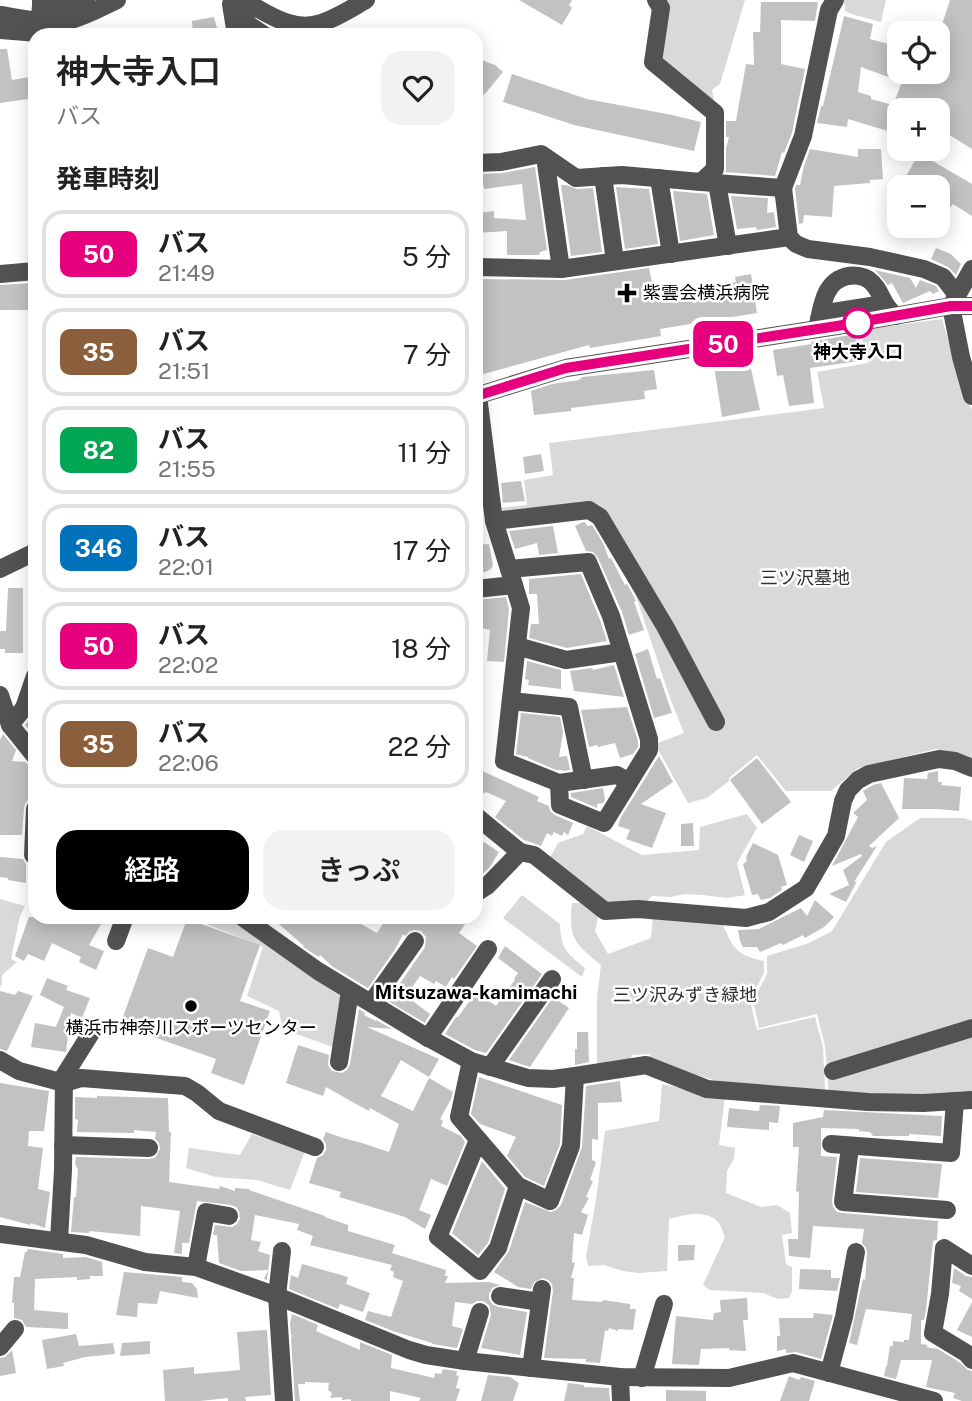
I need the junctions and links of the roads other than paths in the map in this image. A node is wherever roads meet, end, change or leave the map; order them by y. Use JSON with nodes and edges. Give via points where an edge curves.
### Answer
{"nodes":[{"id":1,"x":86,"y":0,"type":"edge"},
{"id":2,"x":117,"y":0,"type":"edge"},
{"id":3,"x":232,"y":0,"type":"edge"},
{"id":4,"x":243,"y":0,"type":"edge"},
{"id":5,"x":366,"y":0,"type":"edge"},
{"id":6,"x":656,"y":0,"type":"edge"},
{"id":7,"x":835,"y":0,"type":"edge"},
{"id":8,"x":41,"y":3,"type":"edge"},
{"id":9,"x":0,"y":15,"type":"edge"},
{"id":10,"x":38,"y":28,"type":"edge"},
{"id":11,"x":235,"y":28,"type":"edge"},
{"id":12,"x":254,"y":28,"type":"edge"},
{"id":13,"x":0,"y":30,"type":"edge"},
{"id":14,"x":28,"y":32,"type":"edge"},
{"id":15,"x":545,"y":157,"type":"junction"},
{"id":16,"x":483,"y":163,"type":"edge"},
{"id":17,"x":603,"y":176,"type":"junction"},
{"id":18,"x":659,"y":178,"type":"junction"},
{"id":19,"x":709,"y":183,"type":"junction"},
{"id":20,"x":783,"y":188,"type":"junction"},
{"id":21,"x":789,"y":237,"type":"junction"},
{"id":22,"x":728,"y":246,"type":"junction"},
{"id":23,"x":671,"y":254,"type":"junction"},
{"id":24,"x":615,"y":261,"type":"junction"},
{"id":25,"x":483,"y":267,"type":"edge"},
{"id":26,"x":561,"y":269,"type":"junction"},
{"id":27,"x":972,"y":269,"type":"edge"},
{"id":28,"x":28,"y":272,"type":"edge"},
{"id":29,"x":0,"y":274,"type":"edge"},
{"id":30,"x":960,"y":302,"type":"edge"},
{"id":31,"x":892,"y":312,"type":"junction"},
{"id":32,"x":818,"y":324,"type":"junction"},
{"id":33,"x":483,"y":394,"type":"edge"},
{"id":34,"x":972,"y":396,"type":"edge"},
{"id":35,"x":483,"y":440,"type":"edge"},
{"id":36,"x":494,"y":521,"type":"junction"},
{"id":37,"x":28,"y":555,"type":"edge"},
{"id":38,"x":0,"y":569,"type":"edge"},
{"id":39,"x":511,"y":577,"type":"junction"},
{"id":40,"x":483,"y":587,"type":"edge"},
{"id":41,"x":517,"y":646,"type":"junction"},
{"id":42,"x":622,"y":652,"type":"junction"},
{"id":43,"x":0,"y":695,"type":"edge"},
{"id":44,"x":28,"y":696,"type":"edge"},
{"id":45,"x":511,"y":701,"type":"junction"},
{"id":46,"x":716,"y":722,"type":"dead end"},
{"id":47,"x":5,"y":725,"type":"edge"},
{"id":48,"x":28,"y":749,"type":"edge"},
{"id":49,"x":972,"y":768,"type":"edge"},
{"id":50,"x":584,"y":779,"type":"junction"},
{"id":51,"x":629,"y":782,"type":"junction"},
{"id":52,"x":559,"y":783,"type":"junction"},
{"id":53,"x":483,"y":822,"type":"edge"},
{"id":54,"x":520,"y":852,"type":"junction"},
{"id":55,"x":483,"y":889,"type":"edge"},
{"id":56,"x":122,"y":924,"type":"edge"},
{"id":57,"x":252,"y":924,"type":"edge"},
{"id":58,"x":116,"y":941,"type":"dead end"},
{"id":59,"x":415,"y":942,"type":"dead end"},
{"id":60,"x":488,"y":949,"type":"dead end"},
{"id":61,"x":552,"y":979,"type":"dead end"},
{"id":62,"x":350,"y":991,"type":"junction"},
{"id":63,"x":371,"y":1003,"type":"junction"},
{"id":64,"x":92,"y":1028,"type":"dead end"},
{"id":65,"x":972,"y":1028,"type":"edge"},
{"id":66,"x":428,"y":1038,"type":"junction"},
{"id":67,"x":0,"y":1060,"type":"edge"},
{"id":68,"x":471,"y":1061,"type":"junction"},
{"id":69,"x":339,"y":1062,"type":"dead end"},
{"id":70,"x":490,"y":1067,"type":"junction"},
{"id":71,"x":833,"y":1071,"type":"dead end"},
{"id":72,"x":575,"y":1076,"type":"junction"},
{"id":73,"x":64,"y":1083,"type":"junction"},
{"id":74,"x":963,"y":1101,"type":"edge"},
{"id":75,"x":478,"y":1140,"type":"junction"},
{"id":76,"x":63,"y":1144,"type":"junction"},
{"id":77,"x":831,"y":1144,"type":"dead end"},
{"id":78,"x":315,"y":1147,"type":"dead end"},
{"id":79,"x":850,"y":1147,"type":"junction"},
{"id":80,"x":149,"y":1149,"type":"dead end"},
{"id":81,"x":518,"y":1186,"type":"junction"},
{"id":82,"x":947,"y":1210,"type":"dead end"},
{"id":83,"x":229,"y":1216,"type":"dead end"},
{"id":84,"x":0,"y":1234,"type":"edge"},
{"id":85,"x":60,"y":1240,"type":"junction"},
{"id":86,"x":282,"y":1251,"type":"dead end"},
{"id":87,"x":856,"y":1252,"type":"dead end"},
{"id":88,"x":972,"y":1266,"type":"edge"},
{"id":89,"x":196,"y":1267,"type":"junction"},
{"id":90,"x":277,"y":1296,"type":"junction"},
{"id":91,"x":500,"y":1296,"type":"dead end"},
{"id":92,"x":664,"y":1304,"type":"dead end"},
{"id":93,"x":480,"y":1312,"type":"dead end"},
{"id":94,"x":15,"y":1329,"type":"dead end"},
{"id":95,"x":0,"y":1347,"type":"edge"},
{"id":96,"x":972,"y":1360,"type":"edge"},
{"id":97,"x":465,"y":1361,"type":"junction"},
{"id":98,"x":531,"y":1368,"type":"junction"},
{"id":99,"x":829,"y":1373,"type":"junction"},
{"id":100,"x":620,"y":1377,"type":"junction"},
{"id":101,"x":642,"y":1378,"type":"junction"},
{"id":102,"x":284,"y":1401,"type":"edge"},
{"id":103,"x":621,"y":1401,"type":"edge"},
{"id":104,"x":934,"y":1401,"type":"edge"}],
"edges":[{"from":1,"to":8,"type":"street","via":[[65,7]]},
{"from":2,"to":9,"type":"street","via":[[87,15],[57,22]]},
{"from":3,"to":11,"type":"street"},
{"from":3,"to":12,"type":"street"},
{"from":4,"to":5,"type":"street","via":[[280,20],[311,26]]},
{"from":6,"to":19,"type":"street","via":[[661,8],[653,62],[715,113],[715,169]]},
{"from":7,"to":20,"type":"street","via":[[829,10],[803,136]]},
{"from":8,"to":10,"type":"street","bridge":true},
{"from":13,"to":14,"type":"street","bridge":true},
{"from":15,"to":16,"type":"street"},
{"from":15,"to":17,"type":"street","via":[[576,178]]},
{"from":15,"to":26,"type":"street"},
{"from":17,"to":18,"type":"street"},
{"from":17,"to":24,"type":"street"},
{"from":18,"to":19,"type":"street"},
{"from":18,"to":23,"type":"street"},
{"from":19,"to":20,"type":"street"},
{"from":19,"to":22,"type":"street"},
{"from":20,"to":21,"type":"street"},
{"from":21,"to":22,"type":"street"},
{"from":21,"to":30,"type":"street","via":[[808,249],[924,269],[943,277]]},
{"from":22,"to":23,"type":"street"},
{"from":23,"to":24,"type":"street"},
{"from":24,"to":26,"type":"street"},
{"from":25,"to":26,"type":"street"},
{"from":27,"to":30,"type":"street"},
{"from":28,"to":29,"type":"street"},
{"from":30,"to":31,"type":"street"},
{"from":30,"to":34,"type":"street","via":[[961,357]]},
{"from":31,"to":32,"type":"street"},
{"from":31,"to":32,"type":"street","via":[[868,279],[855,275],[828,287]]},
{"from":32,"to":33,"type":"street","via":[[566,368]]},
{"from":35,"to":36,"type":"street"},
{"from":36,"to":39,"type":"street"},
{"from":36,"to":46,"type":"street","via":[[589,510],[600,517]]},
{"from":37,"to":38,"type":"street"},
{"from":39,"to":40,"type":"street"},
{"from":39,"to":41,"type":"street","via":[[522,608]]},
{"from":39,"to":42,"type":"street","via":[[588,562]]},
{"from":41,"to":42,"type":"street","via":[[566,660]]},
{"from":41,"to":45,"type":"street"},
{"from":42,"to":51,"type":"street","via":[[649,740],[649,750]]},
{"from":43,"to":47,"type":"street"},
{"from":44,"to":47,"type":"street","via":[[24,708]]},
{"from":45,"to":50,"type":"street","via":[[569,707]]},
{"from":45,"to":52,"type":"street","via":[[504,761]]},
{"from":47,"to":48,"type":"street"},
{"from":49,"to":54,"type":"street","via":[[939,759],[858,780],[848,790],[836,836],[806,888],[769,912],[746,918],[638,909],[605,911],[534,855]]},
{"from":50,"to":51,"type":"street","via":[[617,775]]},
{"from":50,"to":52,"type":"street"},
{"from":51,"to":52,"type":"street","via":[[604,823],[560,806]]},
{"from":53,"to":54,"type":"street"},
{"from":54,"to":55,"type":"street"},
{"from":56,"to":58,"type":"street"},
{"from":57,"to":62,"type":"street"},
{"from":59,"to":63,"type":"street"},
{"from":60,"to":66,"type":"street"},
{"from":61,"to":70,"type":"street"},
{"from":62,"to":63,"type":"street"},
{"from":62,"to":69,"type":"street"},
{"from":63,"to":66,"type":"street"},
{"from":64,"to":73,"type":"street"},
{"from":65,"to":71,"type":"street"},
{"from":66,"to":68,"type":"street"},
{"from":67,"to":73,"type":"street","via":[[19,1071]]},
{"from":68,"to":70,"type":"street"},
{"from":68,"to":75,"type":"street","via":[[458,1117]]},
{"from":70,"to":72,"type":"street","via":[[528,1078]]},
{"from":72,"to":74,"type":"street","via":[[646,1065],[706,1089],[868,1102]]},
{"from":72,"to":81,"type":"street","via":[[571,1146],[550,1201]]},
{"from":73,"to":76,"type":"street"},
{"from":73,"to":78,"type":"street","via":[[81,1078],[185,1086],[219,1111]]},
{"from":74,"to":79,"type":"street","via":[[951,1153]]},
{"from":75,"to":81,"type":"street"},
{"from":75,"to":81,"type":"street","via":[[438,1237],[480,1271],[498,1248]]},
{"from":76,"to":80,"type":"street"},
{"from":76,"to":85,"type":"street"},
{"from":77,"to":79,"type":"street"},
{"from":79,"to":82,"type":"street","via":[[843,1202]]},
{"from":83,"to":89,"type":"street","via":[[206,1212]]},
{"from":84,"to":85,"type":"street"},
{"from":85,"to":89,"type":"street","via":[[145,1262]]},
{"from":86,"to":90,"type":"street"},
{"from":87,"to":99,"type":"street"},
{"from":88,"to":96,"type":"street","via":[[944,1248],[933,1333]]},
{"from":89,"to":90,"type":"street"},
{"from":90,"to":97,"type":"street","via":[[409,1350]]},
{"from":90,"to":102,"type":"street"},
{"from":91,"to":98,"type":"street","via":[[541,1295]]},
{"from":92,"to":101,"type":"street"},
{"from":93,"to":97,"type":"street"},
{"from":94,"to":95,"type":"street"},
{"from":97,"to":98,"type":"street"},
{"from":98,"to":100,"type":"street"},
{"from":99,"to":101,"type":"street","via":[[793,1363],[729,1378]]},
{"from":99,"to":104,"type":"street"},
{"from":100,"to":101,"type":"street"},
{"from":100,"to":103,"type":"street"}]}
